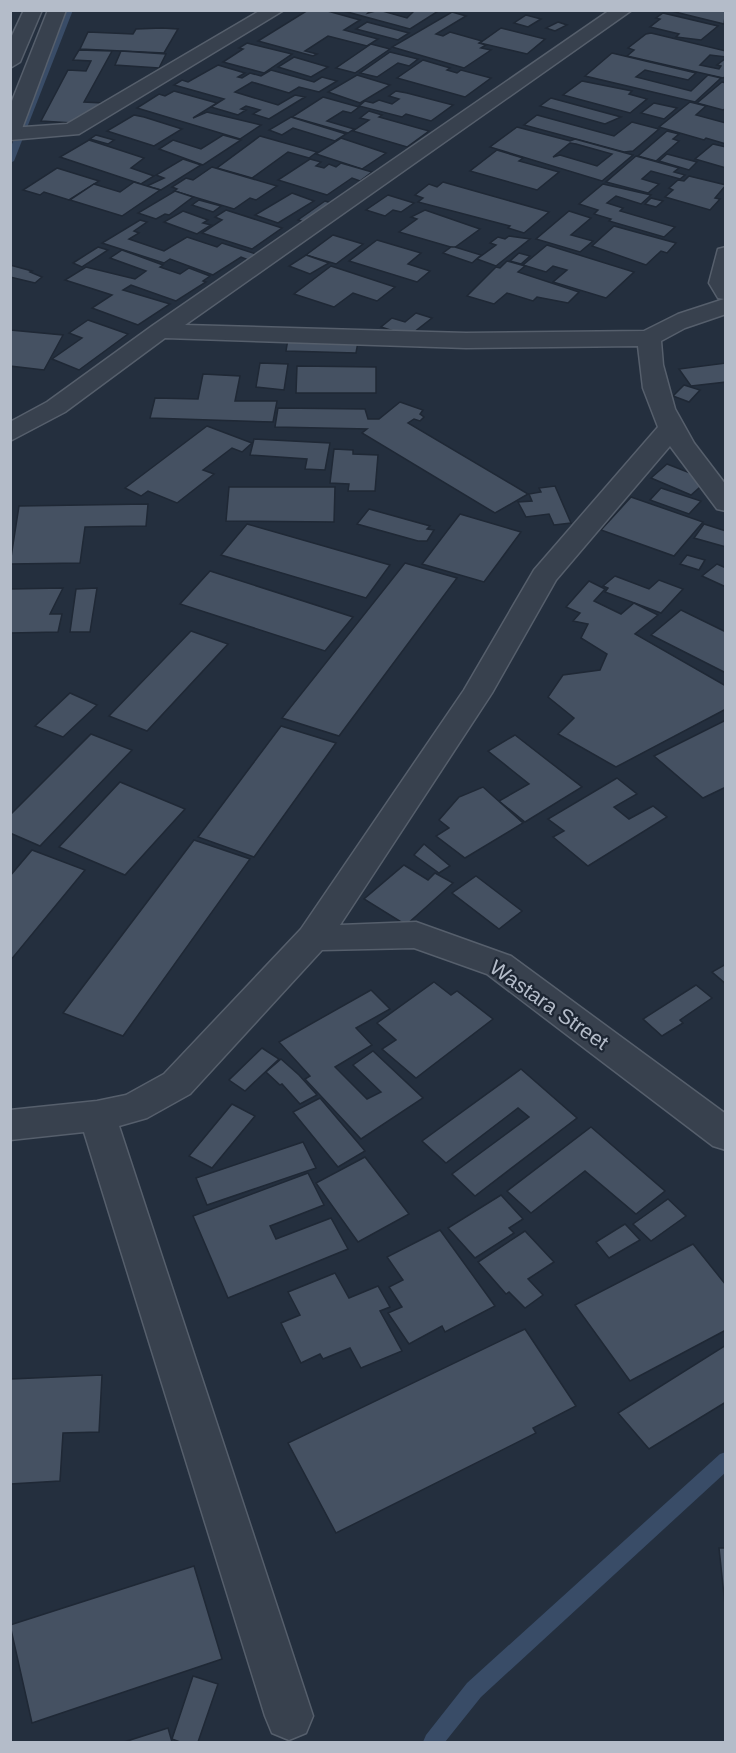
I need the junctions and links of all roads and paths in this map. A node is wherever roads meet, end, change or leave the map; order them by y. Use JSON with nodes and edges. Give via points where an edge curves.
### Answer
{"nodes":[{"id":1,"x":33,"y":10,"type":"edge"},
{"id":2,"x":57,"y":10,"type":"edge"},
{"id":3,"x":275,"y":10,"type":"edge"},
{"id":4,"x":623,"y":10,"type":"edge"},
{"id":5,"x":10,"y":62,"type":"edge"},
{"id":6,"x":10,"y":134,"type":"edge"},
{"id":7,"x":726,"y":254,"type":"edge"},
{"id":8,"x":726,"y":293,"type":"edge"},
{"id":9,"x":726,"y":306,"type":"edge"},
{"id":10,"x":160,"y":331,"type":"junction"},
{"id":11,"x":650,"y":338,"type":"junction"},
{"id":12,"x":670,"y":429,"type":"junction"},
{"id":13,"x":10,"y":433,"type":"edge"},
{"id":14,"x":726,"y":503,"type":"edge"},
{"id":15,"x":313,"y":938,"type":"junction"},
{"id":16,"x":97,"y":1116,"type":"junction"},
{"id":17,"x":10,"y":1125,"type":"edge"},
{"id":18,"x":726,"y":1135,"type":"edge"},
{"id":19,"x":289,"y":1716,"type":"dead end"}],
"edges":[{"from":1,"to":5,"type":"street"},
{"from":2,"to":6,"type":"street"},
{"from":3,"to":6,"type":"street","via":[[72,130]]},
{"from":4,"to":10,"type":"street"},
{"from":7,"to":8,"type":"street","via":[[720,283]]},
{"from":9,"to":11,"type":"street","via":[[698,314]]},
{"from":10,"to":11,"type":"street","via":[[504,342]]},
{"from":10,"to":13,"type":"street","via":[[56,407]]},
{"from":11,"to":12,"type":"street","via":[[651,374]]},
{"from":12,"to":14,"type":"street"},
{"from":12,"to":15,"type":"street","via":[[544,576],[477,693]]},
{"from":15,"to":16,"type":"street","via":[[177,1084],[134,1108]]},
{"from":15,"to":18,"type":"street","name":"Wastara Street","via":[[416,935],[499,965]]},
{"from":16,"to":17,"type":"street"},
{"from":16,"to":19,"type":"street"}]}
